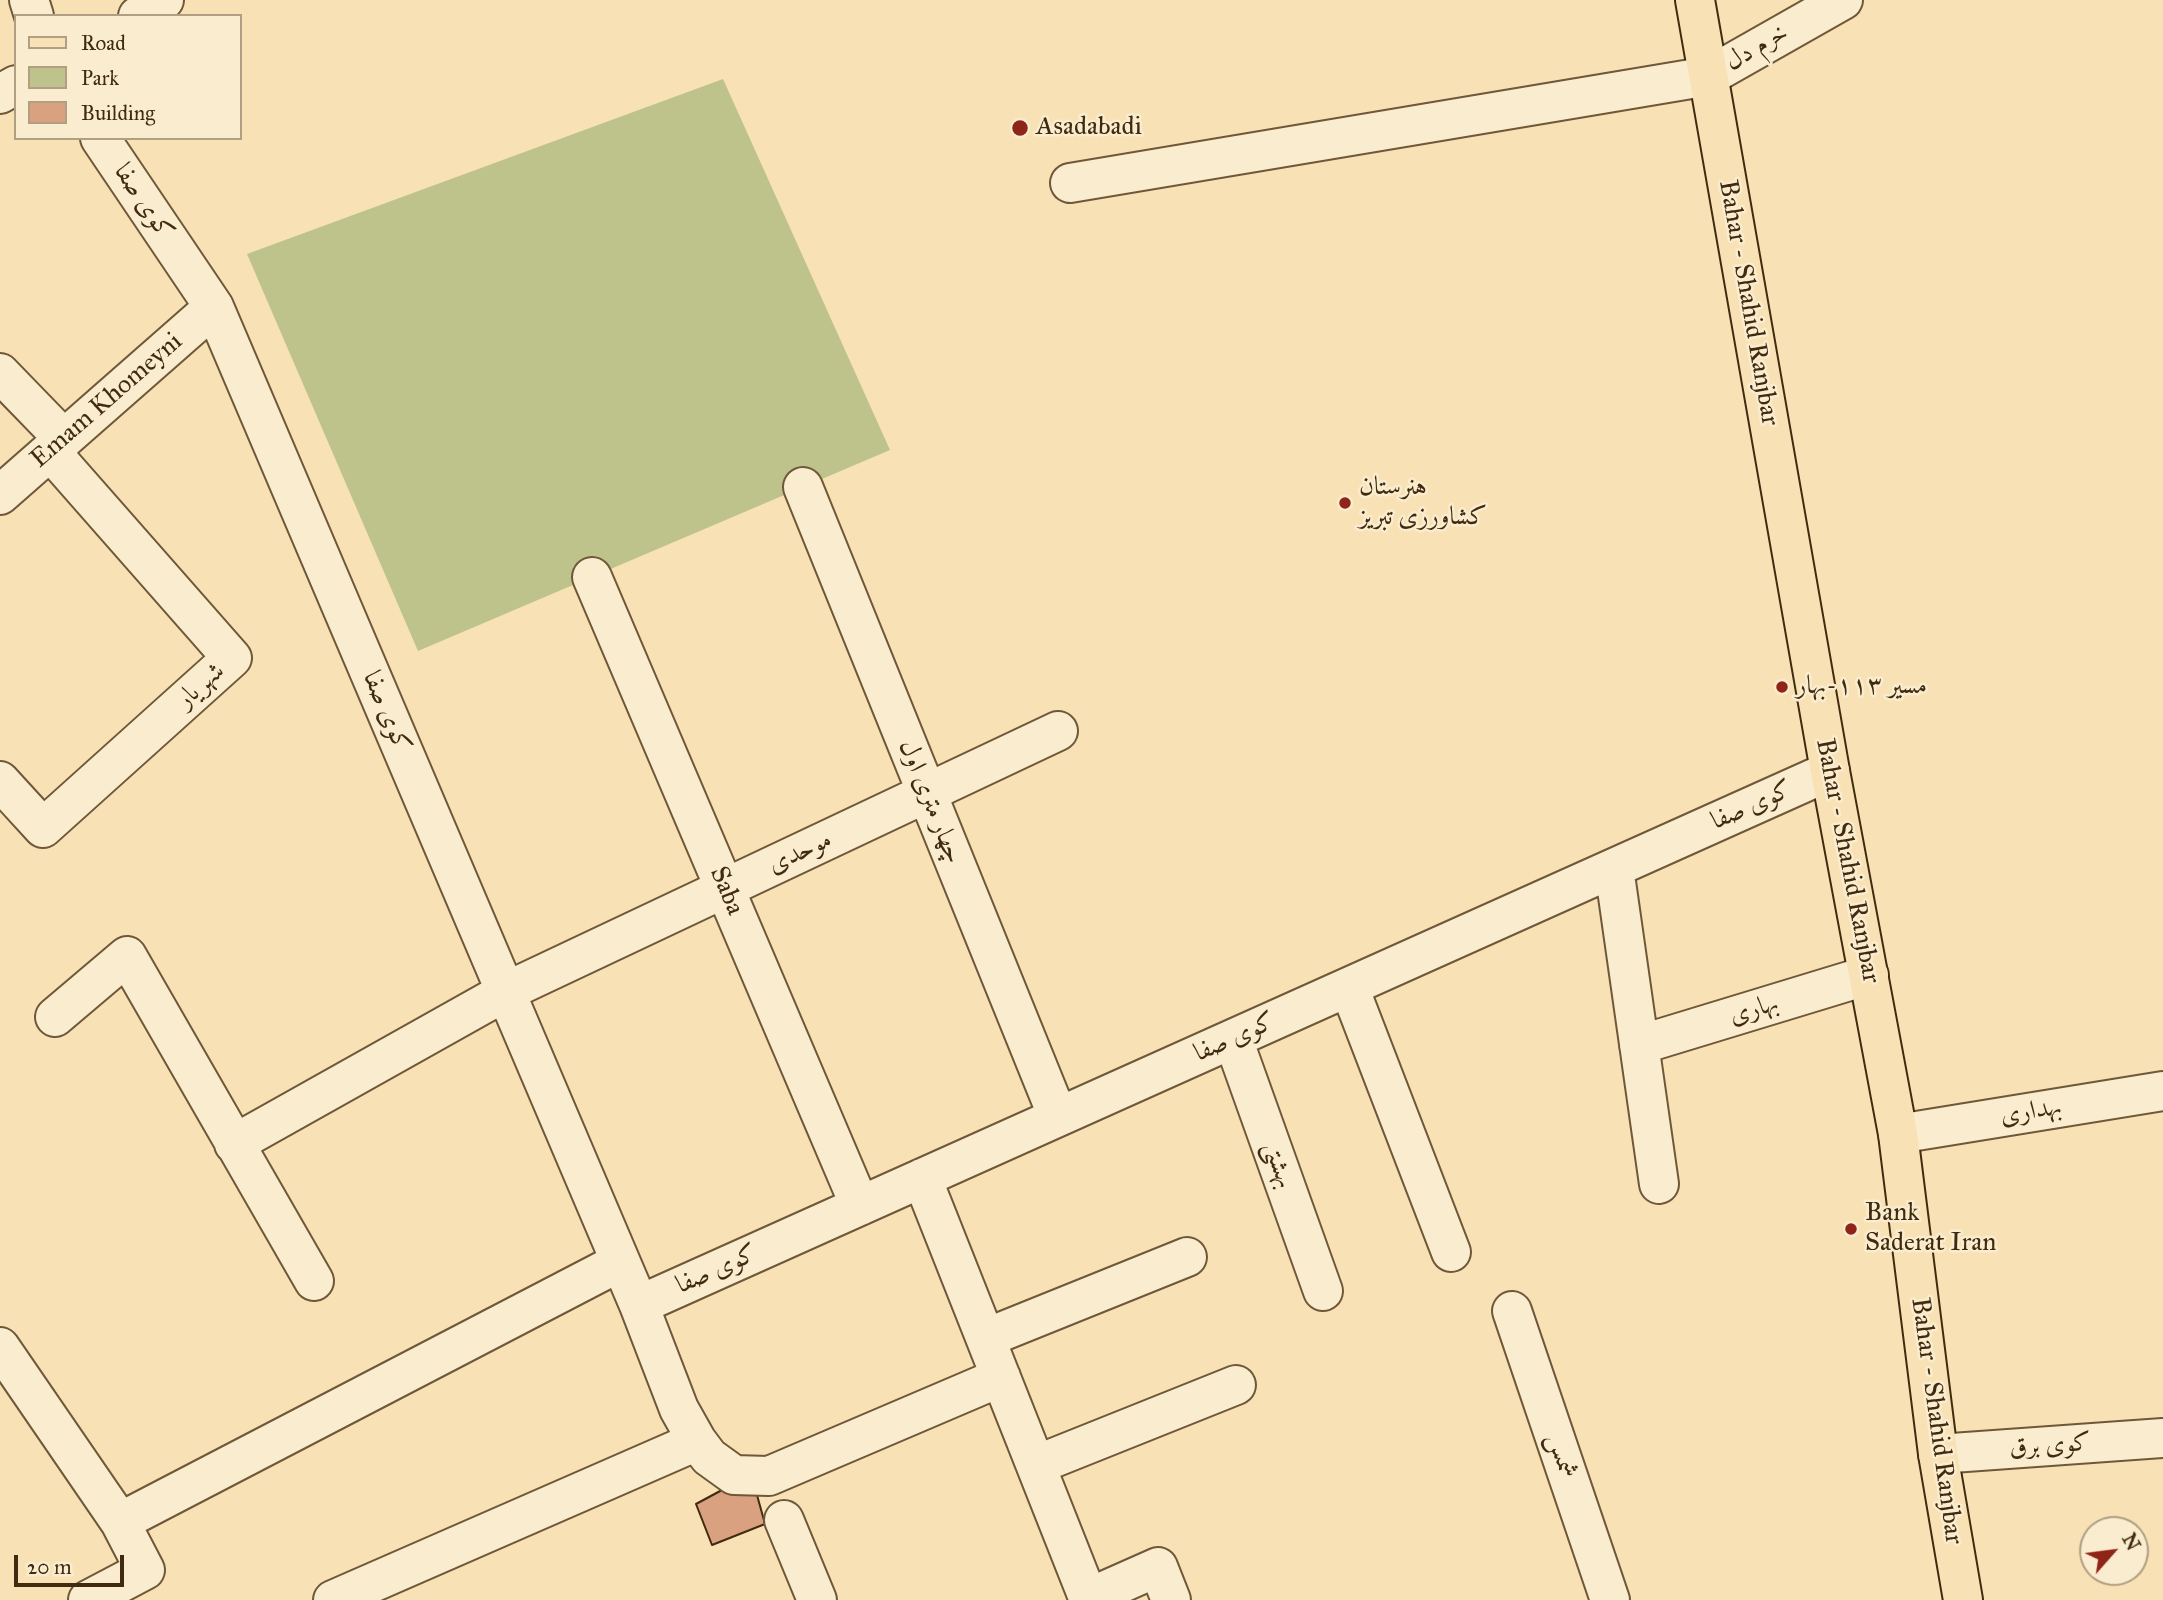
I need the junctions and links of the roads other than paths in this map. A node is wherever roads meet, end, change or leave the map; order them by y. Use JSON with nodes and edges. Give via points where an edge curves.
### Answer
{"nodes":[{"id":1,"x":164,"y":0,"type":"edge"},
{"id":2,"x":1695,"y":0,"type":"edge"},
{"id":3,"x":1843,"y":0,"type":"edge"},
{"id":4,"x":141,"y":14,"type":"edge"},
{"id":5,"x":1709,"y":76,"type":"junction"},
{"id":6,"x":101,"y":140,"type":"edge"},
{"id":7,"x":1070,"y":183,"type":"dead end"},
{"id":8,"x":214,"y":307,"type":"junction"},
{"id":9,"x":0,"y":373,"type":"edge"},
{"id":10,"x":57,"y":445,"type":"junction"},
{"id":11,"x":803,"y":487,"type":"dead end"},
{"id":12,"x":0,"y":495,"type":"edge"},
{"id":13,"x":592,"y":577,"type":"dead end"},
{"id":14,"x":1058,"y":731,"type":"dead end"},
{"id":15,"x":1830,"y":771,"type":"junction"},
{"id":16,"x":0,"y":781,"type":"edge"},
{"id":17,"x":926,"y":793,"type":"junction"},
{"id":18,"x":1614,"y":868,"type":"junction"},
{"id":19,"x":725,"y":888,"type":"junction"},
{"id":20,"x":1869,"y":975,"type":"junction"},
{"id":21,"x":1349,"y":987,"type":"junction"},
{"id":22,"x":505,"y":992,"type":"junction"},
{"id":23,"x":55,"y":1017,"type":"dead end"},
{"id":24,"x":1233,"y":1039,"type":"junction"},
{"id":25,"x":1639,"y":1045,"type":"junction"},
{"id":26,"x":2163,"y":1091,"type":"edge"},
{"id":27,"x":1058,"y":1117,"type":"junction"},
{"id":28,"x":1898,"y":1134,"type":"junction"},
{"id":29,"x":234,"y":1144,"type":"junction"},
{"id":30,"x":922,"y":1178,"type":"junction"},
{"id":31,"x":1658,"y":1184,"type":"dead end"},
{"id":32,"x":860,"y":1206,"type":"junction"},
{"id":33,"x":1451,"y":1252,"type":"dead end"},
{"id":34,"x":1187,"y":1257,"type":"dead end"},
{"id":35,"x":620,"y":1262,"type":"junction"},
{"id":36,"x":314,"y":1281,"type":"dead end"},
{"id":37,"x":1323,"y":1291,"type":"dead end"},
{"id":38,"x":639,"y":1305,"type":"junction"},
{"id":39,"x":1512,"y":1311,"type":"dead end"},
{"id":40,"x":985,"y":1338,"type":"junction"},
{"id":41,"x":0,"y":1347,"type":"edge"},
{"id":42,"x":1001,"y":1377,"type":"junction"},
{"id":43,"x":1236,"y":1385,"type":"dead end"},
{"id":44,"x":688,"y":1425,"type":"junction"},
{"id":45,"x":2163,"y":1437,"type":"edge"},
{"id":46,"x":1938,"y":1454,"type":"junction"},
{"id":47,"x":1035,"y":1465,"type":"junction"},
{"id":48,"x":769,"y":1476,"type":"junction"},
{"id":49,"x":120,"y":1522,"type":"junction"},
{"id":50,"x":1089,"y":1599,"type":"edge"},
{"id":51,"x":88,"y":1600,"type":"edge"},
{"id":52,"x":333,"y":1600,"type":"edge"},
{"id":53,"x":816,"y":1600,"type":"edge"},
{"id":54,"x":1171,"y":1600,"type":"edge"},
{"id":55,"x":1611,"y":1600,"type":"edge"},
{"id":56,"x":1962,"y":1600,"type":"edge"}],
"edges":[{"from":1,"to":4,"type":"street"},
{"from":2,"to":5,"type":"main road","name":"Bahar - Shahid Ranjbar"},
{"from":3,"to":5,"type":"street","name":"خرم دل"},
{"from":5,"to":7,"type":"street"},
{"from":5,"to":15,"type":"main road","name":"Bahar - Shahid Ranjbar"},
{"from":6,"to":8,"type":"street","name":"کوی صفا"},
{"from":8,"to":10,"type":"street","name":"Emam Khomeyni"},
{"from":8,"to":22,"type":"street","name":"کوی صفا"},
{"from":9,"to":10,"type":"street"},
{"from":10,"to":12,"type":"street","name":"Emam Khomeyni"},
{"from":10,"to":16,"type":"street","name":"شهریار","via":[[232,658],[43,828]]},
{"from":11,"to":17,"type":"street","name":"چهار متری اول"},
{"from":13,"to":19,"type":"street","name":"Saba"},
{"from":14,"to":17,"type":"street","name":"موحدی"},
{"from":15,"to":18,"type":"street","name":"کوی صفا"},
{"from":15,"to":20,"type":"main road","name":"Bahar - Shahid Ranjbar"},
{"from":17,"to":19,"type":"street","name":"موحدی"},
{"from":17,"to":27,"type":"street","name":"چهار متری اول"},
{"from":18,"to":21,"type":"street","name":"کوی صفا"},
{"from":18,"to":25,"type":"street"},
{"from":19,"to":22,"type":"street","name":"موحدی"},
{"from":19,"to":32,"type":"street","name":"Saba"},
{"from":20,"to":25,"type":"street","name":"بهاری"},
{"from":20,"to":28,"type":"main road","name":"Bahar - Shahid Ranjbar"},
{"from":21,"to":24,"type":"street","name":"کوی صفا"},
{"from":21,"to":33,"type":"street"},
{"from":22,"to":29,"type":"street","name":"موحدی"},
{"from":22,"to":35,"type":"street","name":"کوی صفا"},
{"from":23,"to":29,"type":"street","via":[[127,956]]},
{"from":24,"to":27,"type":"street","name":"کوی صفا"},
{"from":24,"to":37,"type":"street","name":"بهشتی"},
{"from":25,"to":31,"type":"street"},
{"from":26,"to":28,"type":"street","name":"بهداری"},
{"from":27,"to":30,"type":"street","name":"کوی صفا"},
{"from":28,"to":46,"type":"main road","name":"Bahar - Shahid Ranjbar"},
{"from":29,"to":36,"type":"street"},
{"from":30,"to":32,"type":"street","name":"کوی صفا"},
{"from":30,"to":40,"type":"street"},
{"from":32,"to":38,"type":"street","name":"کوی صفا"},
{"from":34,"to":40,"type":"street"},
{"from":35,"to":38,"type":"street","name":"کوی صفا"},
{"from":35,"to":49,"type":"street"},
{"from":38,"to":44,"type":"street","name":"کوی صفا"},
{"from":39,"to":55,"type":"street","name":"شمس"},
{"from":40,"to":42,"type":"street"},
{"from":41,"to":49,"type":"street"},
{"from":42,"to":47,"type":"street"},
{"from":42,"to":48,"type":"street"},
{"from":43,"to":47,"type":"street"},
{"from":44,"to":48,"type":"street","via":[[709,1457],[734,1475]]},
{"from":44,"to":52,"type":"street"},
{"from":45,"to":46,"type":"street","name":"کوی برق"},
{"from":46,"to":56,"type":"main road","name":"Bahar - Shahid Ranjbar"},
{"from":47,"to":50,"type":"street"},
{"from":48,"to":53,"type":"street"},
{"from":49,"to":51,"type":"street","via":[[145,1570]]},
{"from":50,"to":54,"type":"street","via":[[1158,1567]]}]}
